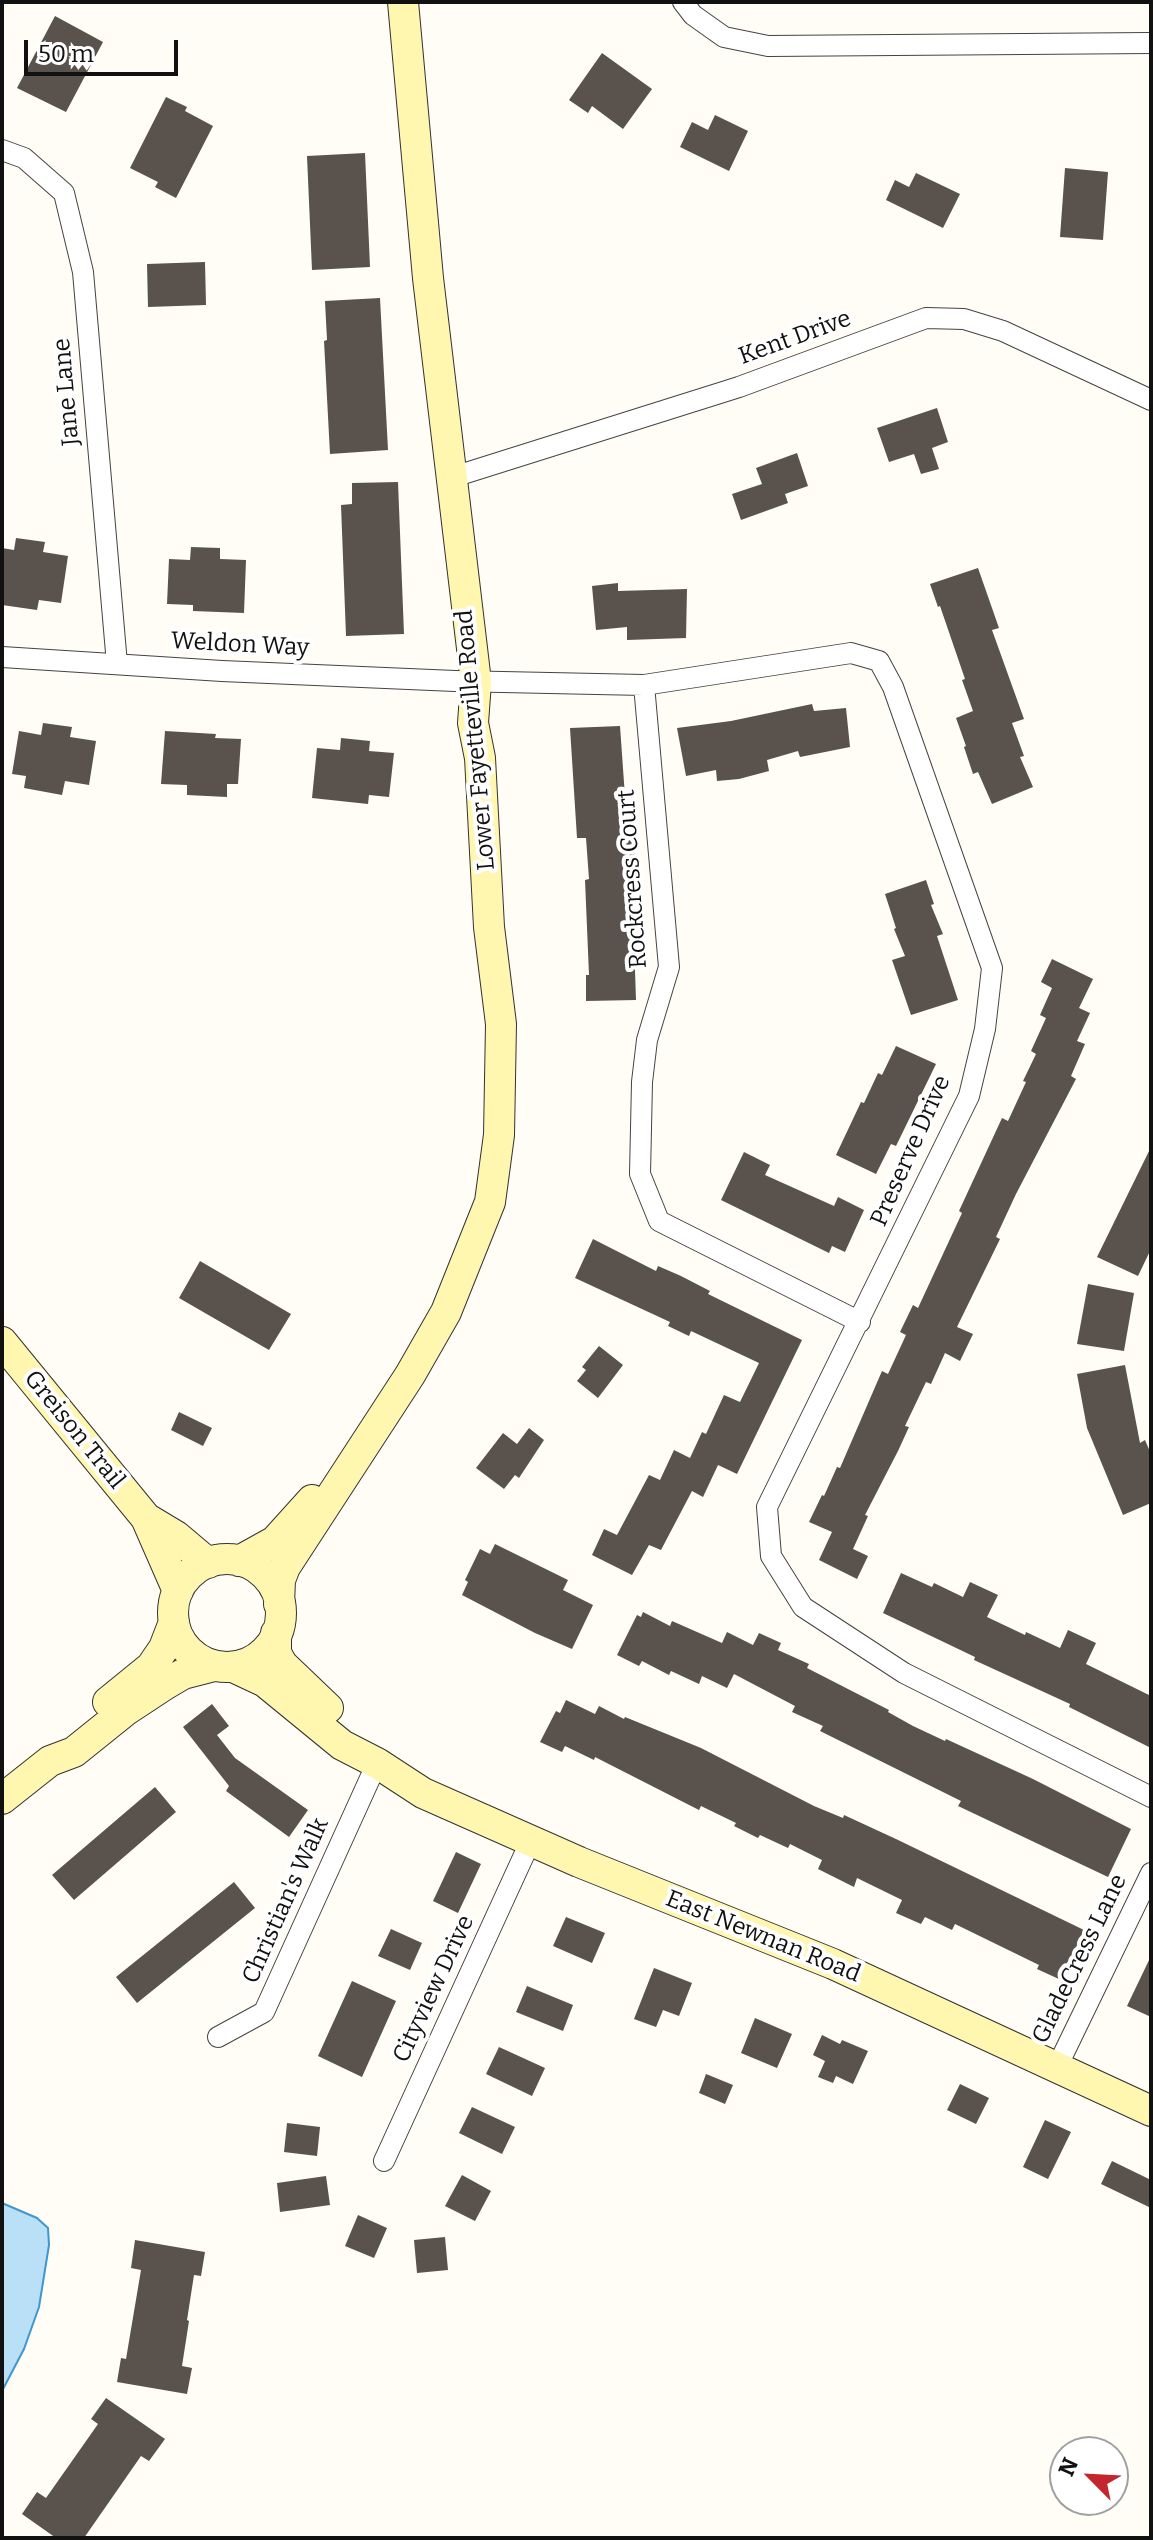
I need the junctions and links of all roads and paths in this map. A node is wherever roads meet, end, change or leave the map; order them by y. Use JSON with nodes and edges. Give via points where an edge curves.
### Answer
{"nodes":[{"id":1,"x":403,"y":2,"type":"edge"},
{"id":2,"x":683,"y":2,"type":"edge"},
{"id":3,"x":1151,"y":43,"type":"edge"},
{"id":4,"x":2,"y":150,"type":"edge"},
{"id":5,"x":1149,"y":393,"type":"edge"},
{"id":6,"x":450,"y":478,"type":"junction"},
{"id":7,"x":2,"y":657,"type":"edge"},
{"id":8,"x":117,"y":664,"type":"junction"},
{"id":9,"x":476,"y":682,"type":"junction"},
{"id":10,"x":644,"y":685,"type":"junction"},
{"id":11,"x":860,"y":1322,"type":"junction"},
{"id":12,"x":2,"y":1342,"type":"edge"},
{"id":13,"x":362,"y":1447,"type":"junction"},
{"id":14,"x":146,"y":1518,"type":"junction"},
{"id":15,"x":239,"y":1561,"type":"junction"},
{"id":16,"x":208,"y":1563,"type":"junction"},
{"id":17,"x":178,"y":1591,"type":"junction"},
{"id":18,"x":278,"y":1619,"type":"junction"},
{"id":19,"x":174,"y":1622,"type":"junction"},
{"id":20,"x":224,"y":1666,"type":"junction"},
{"id":21,"x":50,"y":1761,"type":"junction"},
{"id":22,"x":377,"y":1763,"type":"junction"},
{"id":23,"x":1151,"y":1797,"type":"edge"},
{"id":24,"x":2,"y":1799,"type":"edge"},
{"id":25,"x":531,"y":1840,"type":"junction"},
{"id":26,"x":1151,"y":1873,"type":"edge"},
{"id":27,"x":218,"y":2037,"type":"dead end"},
{"id":28,"x":1057,"y":2067,"type":"junction"},
{"id":29,"x":1151,"y":2111,"type":"edge"},
{"id":30,"x":384,"y":2161,"type":"dead end"}],
"edges":[{"from":1,"to":6,"type":"street","name":"Lower Fayetteville Road"},
{"from":2,"to":3,"type":"street","via":[[724,37],[768,46]]},
{"from":4,"to":8,"type":"street","name":"Jane Lane","via":[[24,158],[64,193],[83,272]]},
{"from":5,"to":6,"type":"street","name":"Kent Drive","via":[[1003,331],[964,319],[926,318],[739,387]]},
{"from":6,"to":9,"type":"street","name":"Lower Fayetteville Road"},
{"from":7,"to":8,"type":"street","name":"Weldon Way"},
{"from":8,"to":9,"type":"street","name":"Weldon Way"},
{"from":9,"to":10,"type":"street","name":"Preserve Drive"},
{"from":9,"to":13,"type":"street","name":"Lower Fayetteville Road","via":[[473,723],[501,1024],[496,1162],[490,1202],[446,1312]]},
{"from":10,"to":11,"type":"street","name":"Rockcress Court","via":[[669,967],[647,1040],[640,1174],[659,1221]]},
{"from":10,"to":11,"type":"street","name":"Preserve Drive","via":[[851,653],[879,661],[893,687],[992,968],[969,1096]]},
{"from":11,"to":23,"type":"street","name":"Preserve Drive","via":[[767,1507],[771,1556],[803,1607],[904,1673]]},
{"from":12,"to":14,"type":"street","name":"Greison Trail"},
{"from":13,"to":15,"type":"street","name":"Lower Fayetteville Road","via":[[275,1541]]},
{"from":13,"to":18,"type":"street","name":"Lower Fayetteville Road","via":[[285,1567]]},
{"from":14,"to":16,"type":"street","name":"Greison Trail"},
{"from":14,"to":17,"type":"street","name":"Greison Trail"},
{"from":15,"to":16,"type":"street"},
{"from":15,"to":18,"type":"street","via":[[266,1576],[277,1594]]},
{"from":16,"to":17,"type":"street","via":[[190,1574]]},
{"from":17,"to":19,"type":"street"},
{"from":18,"to":20,"type":"street","via":[[259,1656]]},
{"from":18,"to":22,"type":"street","name":"East Newnan Road","via":[[276,1653],[282,1664],[352,1730]]},
{"from":19,"to":20,"type":"street","via":[[187,1650],[204,1663]]},
{"from":19,"to":21,"type":"street","via":[[151,1667],[64,1739]]},
{"from":20,"to":21,"type":"street","via":[[183,1674],[74,1752]]},
{"from":20,"to":22,"type":"street","name":"East Newnan Road","via":[[265,1682],[342,1745]]},
{"from":21,"to":24,"type":"street"},
{"from":22,"to":25,"type":"street","name":"East Newnan Road","via":[[423,1793]]},
{"from":22,"to":27,"type":"street","name":"Christian's Walk","via":[[264,2012]]},
{"from":25,"to":28,"type":"street","name":"East Newnan Road","via":[[833,1964]]},
{"from":25,"to":30,"type":"street","name":"Cityview Drive"},
{"from":26,"to":28,"type":"street","name":"GladeCress Lane"},
{"from":28,"to":29,"type":"street","name":"East Newnan Road"}]}
